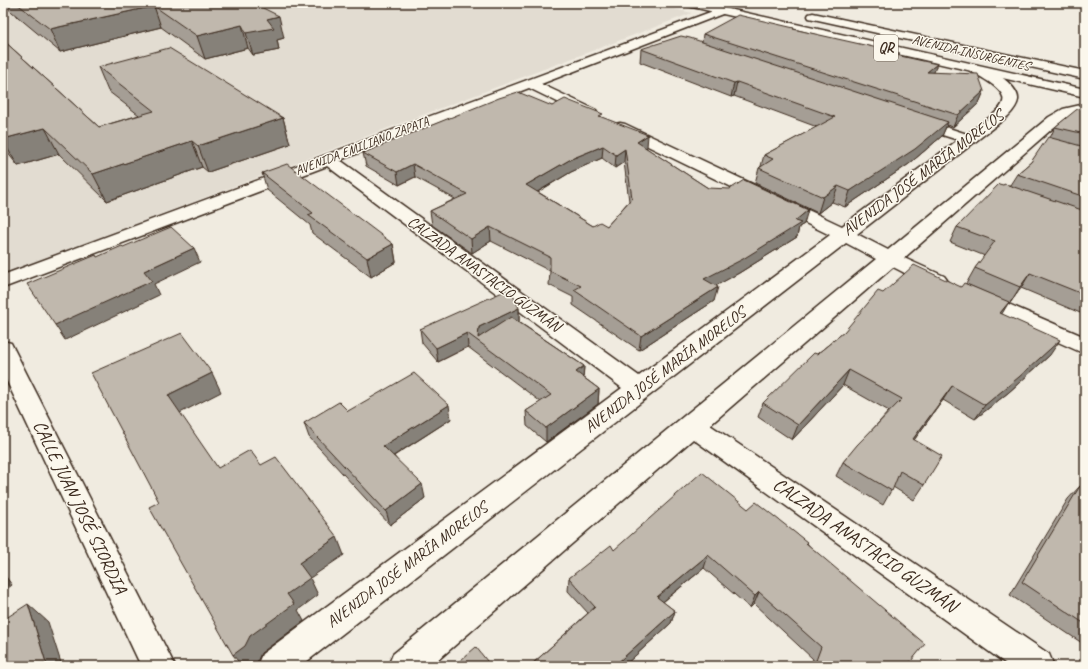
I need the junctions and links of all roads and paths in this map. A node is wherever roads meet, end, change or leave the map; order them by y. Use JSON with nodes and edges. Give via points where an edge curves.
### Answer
{"nodes":[{"id":1,"x":688,"y":3,"type":"edge"},
{"id":2,"x":721,"y":11,"type":"junction"},
{"id":3,"x":805,"y":14,"type":"dead end"},
{"id":4,"x":864,"y":27,"type":"junction"},
{"id":5,"x":658,"y":35,"type":"junction"},
{"id":6,"x":849,"y":40,"type":"junction"},
{"id":7,"x":680,"y":42,"type":"edge"},
{"id":8,"x":975,"y":68,"type":"junction"},
{"id":9,"x":1085,"y":75,"type":"edge"},
{"id":10,"x":529,"y":83,"type":"junction"},
{"id":11,"x":1085,"y":93,"type":"edge"},
{"id":12,"x":1085,"y":108,"type":"edge"},
{"id":13,"x":902,"y":117,"type":"edge"},
{"id":14,"x":969,"y":139,"type":"junction"},
{"id":15,"x":328,"y":159,"type":"junction"},
{"id":16,"x":843,"y":234,"type":"junction"},
{"id":17,"x":890,"y":259,"type":"junction"},
{"id":18,"x":3,"y":282,"type":"edge"},
{"id":19,"x":1085,"y":346,"type":"edge"},
{"id":20,"x":3,"y":349,"type":"edge"},
{"id":21,"x":640,"y":389,"type":"junction"},
{"id":22,"x":692,"y":425,"type":"junction"},
{"id":23,"x":158,"y":666,"type":"edge"},
{"id":24,"x":274,"y":666,"type":"edge"},
{"id":25,"x":405,"y":666,"type":"edge"},
{"id":26,"x":1037,"y":666,"type":"edge"}],
"edges":[{"from":1,"to":2,"type":"street","name":"AVENIDA INSURGENTES","number":"QR"},
{"from":2,"to":5,"type":"street","name":"AVENIDA EMILIANO ZAPATA"},
{"from":2,"to":6,"type":"street","name":"AVENIDA INSURGENTES","number":"QR"},
{"from":3,"to":4,"type":"street","name":"AVENIDA INSURGENTES","number":"QR"},
{"from":4,"to":6,"type":"street"},
{"from":4,"to":9,"type":"street","name":"AVENIDA INSURGENTES","number":"QR"},
{"from":5,"to":7,"type":"street"},
{"from":5,"to":10,"type":"street","name":"AVENIDA EMILIANO ZAPATA"},
{"from":6,"to":8,"type":"street","name":"AVENIDA INSURGENTES","number":"QR"},
{"from":8,"to":11,"type":"street","name":"AVENIDA INSURGENTES","number":"QR"},
{"from":8,"to":14,"type":"street","name":"AVENIDA JOSÉ MARÍA MORELOS","via":[[1009,90],[1011,100],[999,116]]},
{"from":10,"to":15,"type":"street","name":"AVENIDA EMILIANO ZAPATA"},
{"from":10,"to":16,"type":"street"},
{"from":12,"to":17,"type":"street","via":[[1062,114],[1046,125],[1036,144],[986,186]]},
{"from":13,"to":14,"type":"street"},
{"from":14,"to":16,"type":"street","name":"AVENIDA JOSÉ MARÍA MORELOS"},
{"from":15,"to":18,"type":"street","name":"AVENIDA EMILIANO ZAPATA"},
{"from":15,"to":21,"type":"street","name":"CALZADA ANASTACIO GUZMÁN"},
{"from":16,"to":17,"type":"street"},
{"from":16,"to":21,"type":"street","name":"AVENIDA JOSÉ MARÍA MORELOS"},
{"from":17,"to":19,"type":"street"},
{"from":17,"to":22,"type":"street"},
{"from":20,"to":23,"type":"street","name":"CALLE JUAN JOSÉ SIORDIA"},
{"from":21,"to":24,"type":"street","name":"AVENIDA JOSÉ MARÍA MORELOS"},
{"from":22,"to":25,"type":"street"},
{"from":22,"to":26,"type":"street","name":"CALZADA ANASTACIO GUZMÁN"}]}
